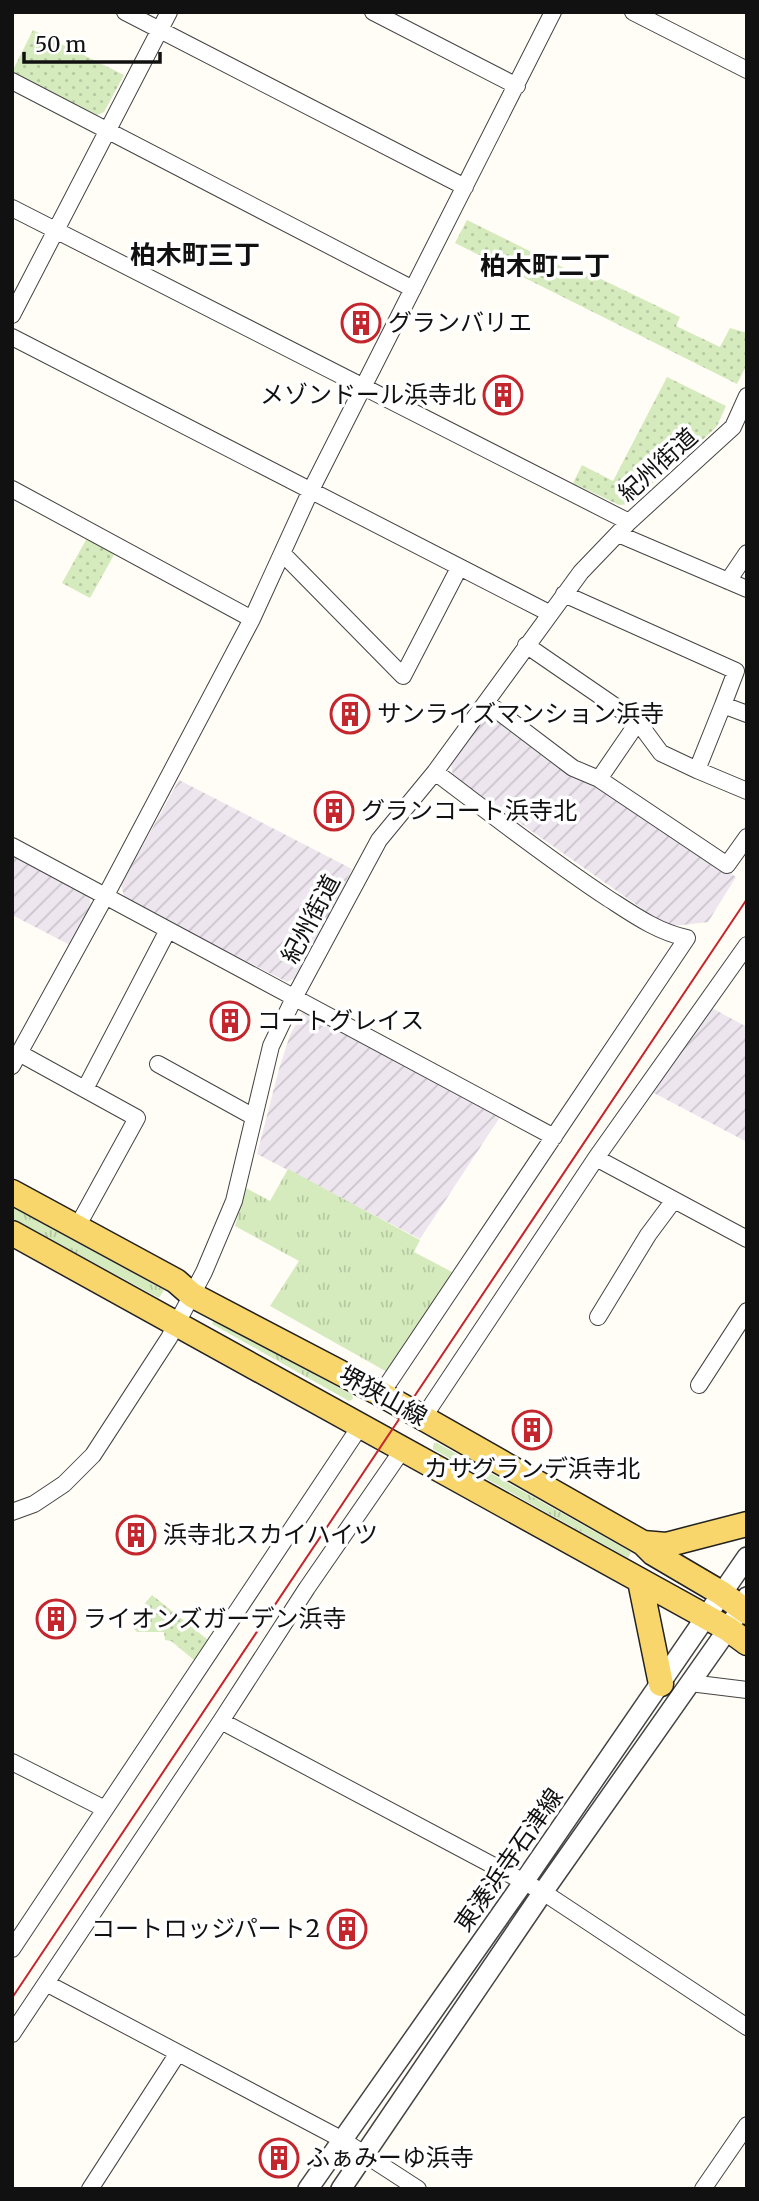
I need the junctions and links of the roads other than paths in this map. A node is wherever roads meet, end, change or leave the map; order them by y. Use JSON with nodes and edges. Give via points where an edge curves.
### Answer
{"nodes":[{"id":1,"x":125,"y":12,"type":"edge"},
{"id":2,"x":169,"y":12,"type":"edge"},
{"id":3,"x":373,"y":12,"type":"edge"},
{"id":4,"x":553,"y":12,"type":"edge"},
{"id":5,"x":633,"y":12,"type":"edge"},
{"id":6,"x":160,"y":30,"type":"junction"},
{"id":7,"x":747,"y":70,"type":"edge"},
{"id":8,"x":12,"y":81,"type":"edge"},
{"id":9,"x":517,"y":86,"type":"junction"},
{"id":10,"x":110,"y":129,"type":"junction"},
{"id":11,"x":465,"y":187,"type":"junction"},
{"id":12,"x":12,"y":208,"type":"edge"},
{"id":13,"x":55,"y":230,"type":"junction"},
{"id":14,"x":413,"y":289,"type":"junction"},
{"id":15,"x":12,"y":315,"type":"edge"},
{"id":16,"x":12,"y":337,"type":"edge"},
{"id":17,"x":363,"y":388,"type":"junction"},
{"id":18,"x":747,"y":396,"type":"edge"},
{"id":19,"x":12,"y":489,"type":"edge"},
{"id":20,"x":310,"y":492,"type":"junction"},
{"id":21,"x":624,"y":528,"type":"junction"},
{"id":22,"x":747,"y":553,"type":"edge"},
{"id":23,"x":283,"y":554,"type":"junction"},
{"id":24,"x":459,"y":568,"type":"junction"},
{"id":25,"x":729,"y":581,"type":"junction"},
{"id":26,"x":747,"y":589,"type":"edge"},
{"id":27,"x":564,"y":594,"type":"junction"},
{"id":28,"x":549,"y":613,"type":"junction"},
{"id":29,"x":252,"y":619,"type":"junction"},
{"id":30,"x":526,"y":645,"type":"junction"},
{"id":31,"x":485,"y":702,"type":"junction"},
{"id":32,"x":723,"y":705,"type":"junction"},
{"id":33,"x":747,"y":714,"type":"edge"},
{"id":34,"x":638,"y":722,"type":"junction"},
{"id":35,"x":697,"y":770,"type":"junction"},
{"id":36,"x":435,"y":772,"type":"junction"},
{"id":37,"x":599,"y":779,"type":"junction"},
{"id":38,"x":747,"y":791,"type":"edge"},
{"id":39,"x":747,"y":837,"type":"edge"},
{"id":40,"x":12,"y":846,"type":"edge"},
{"id":41,"x":105,"y":897,"type":"junction"},
{"id":42,"x":168,"y":930,"type":"junction"},
{"id":43,"x":747,"y":945,"type":"edge"},
{"id":44,"x":295,"y":996,"type":"junction"},
{"id":45,"x":16,"y":1060,"type":"edge"},
{"id":46,"x":158,"y":1064,"type":"dead end"},
{"id":47,"x":85,"y":1089,"type":"junction"},
{"id":48,"x":254,"y":1117,"type":"junction"},
{"id":49,"x":554,"y":1137,"type":"junction"},
{"id":50,"x":596,"y":1158,"type":"junction"},
{"id":51,"x":12,"y":1192,"type":"edge"},
{"id":52,"x":674,"y":1200,"type":"junction"},
{"id":53,"x":77,"y":1227,"type":"junction"},
{"id":54,"x":12,"y":1233,"type":"edge"},
{"id":55,"x":747,"y":1239,"type":"edge"},
{"id":56,"x":192,"y":1294,"type":"junction"},
{"id":57,"x":747,"y":1311,"type":"edge"},
{"id":58,"x":598,"y":1317,"type":"dead end"},
{"id":59,"x":177,"y":1323,"type":"junction"},
{"id":60,"x":699,"y":1385,"type":"dead end"},
{"id":61,"x":381,"y":1394,"type":"junction"},
{"id":62,"x":423,"y":1418,"type":"junction"},
{"id":63,"x":361,"y":1425,"type":"junction"},
{"id":64,"x":403,"y":1449,"type":"junction"},
{"id":65,"x":12,"y":1512,"type":"edge"},
{"id":66,"x":747,"y":1524,"type":"edge"},
{"id":67,"x":643,"y":1542,"type":"junction"},
{"id":68,"x":747,"y":1557,"type":"edge"},
{"id":69,"x":640,"y":1581,"type":"junction"},
{"id":70,"x":739,"y":1602,"type":"edge"},
{"id":71,"x":705,"y":1616,"type":"junction"},
{"id":72,"x":737,"y":1636,"type":"edge"},
{"id":73,"x":661,"y":1684,"type":"junction"},
{"id":74,"x":690,"y":1684,"type":"junction"},
{"id":75,"x":746,"y":1691,"type":"edge"},
{"id":76,"x":221,"y":1721,"type":"junction"},
{"id":77,"x":12,"y":1762,"type":"edge"},
{"id":78,"x":105,"y":1809,"type":"junction"},
{"id":79,"x":523,"y":1883,"type":"junction"},
{"id":80,"x":543,"y":1892,"type":"junction"},
{"id":81,"x":12,"y":1949,"type":"edge"},
{"id":82,"x":46,"y":1983,"type":"junction"},
{"id":83,"x":747,"y":2026,"type":"edge"},
{"id":84,"x":12,"y":2034,"type":"edge"},
{"id":85,"x":178,"y":2053,"type":"junction"},
{"id":86,"x":747,"y":2125,"type":"edge"},
{"id":87,"x":341,"y":2139,"type":"junction"},
{"id":88,"x":366,"y":2154,"type":"junction"},
{"id":89,"x":414,"y":2188,"type":"edge"},
{"id":90,"x":90,"y":2189,"type":"edge"},
{"id":91,"x":307,"y":2189,"type":"edge"},
{"id":92,"x":341,"y":2189,"type":"edge"},
{"id":93,"x":703,"y":2189,"type":"edge"}],
"edges":[{"from":1,"to":6,"type":"street"},
{"from":2,"to":6,"type":"street"},
{"from":3,"to":9,"type":"street"},
{"from":4,"to":9,"type":"street"},
{"from":5,"to":7,"type":"street"},
{"from":6,"to":10,"type":"street"},
{"from":6,"to":11,"type":"street"},
{"from":8,"to":10,"type":"street"},
{"from":9,"to":11,"type":"street"},
{"from":10,"to":13,"type":"street"},
{"from":10,"to":14,"type":"street"},
{"from":11,"to":14,"type":"street"},
{"from":12,"to":13,"type":"street"},
{"from":13,"to":15,"type":"street"},
{"from":13,"to":17,"type":"street"},
{"from":14,"to":17,"type":"street"},
{"from":16,"to":20,"type":"street"},
{"from":17,"to":20,"type":"street"},
{"from":17,"to":21,"type":"street"},
{"from":18,"to":21,"type":"street","name":"紀州街道","via":[[733,427]]},
{"from":19,"to":29,"type":"street"},
{"from":20,"to":23,"type":"street"},
{"from":20,"to":24,"type":"street"},
{"from":21,"to":25,"type":"street"},
{"from":21,"to":27,"type":"street","name":"紀州街道"},
{"from":22,"to":25,"type":"street"},
{"from":23,"to":24,"type":"street","via":[[403,676]]},
{"from":23,"to":29,"type":"street"},
{"from":24,"to":28,"type":"street"},
{"from":25,"to":26,"type":"street"},
{"from":27,"to":28,"type":"street","name":"紀州街道"},
{"from":27,"to":32,"type":"street","via":[[736,671]]},
{"from":28,"to":30,"type":"street","name":"紀州街道"},
{"from":29,"to":41,"type":"street"},
{"from":30,"to":31,"type":"street","name":"紀州街道"},
{"from":30,"to":34,"type":"street"},
{"from":31,"to":36,"type":"street","name":"紀州街道"},
{"from":31,"to":37,"type":"street","via":[[573,768]]},
{"from":32,"to":33,"type":"street"},
{"from":32,"to":35,"type":"street"},
{"from":34,"to":35,"type":"street","via":[[661,753]]},
{"from":34,"to":37,"type":"street"},
{"from":35,"to":38,"type":"street"},
{"from":36,"to":44,"type":"street","name":"紀州街道","via":[[379,840]]},
{"from":36,"to":49,"type":"street","via":[[575,877],[633,915],[671,935],[687,938]]},
{"from":37,"to":39,"type":"street","via":[[727,865]]},
{"from":40,"to":41,"type":"street"},
{"from":41,"to":42,"type":"street"},
{"from":41,"to":45,"type":"street"},
{"from":42,"to":44,"type":"street"},
{"from":42,"to":47,"type":"street"},
{"from":43,"to":50,"type":"street"},
{"from":44,"to":48,"type":"street","name":"紀州街道","via":[[271,1046]]},
{"from":44,"to":49,"type":"street"},
{"from":45,"to":47,"type":"street"},
{"from":46,"to":48,"type":"street"},
{"from":47,"to":53,"type":"street","via":[[137,1118]]},
{"from":48,"to":56,"type":"street","name":"紀州街道","via":[[234,1201]]},
{"from":49,"to":61,"type":"street"},
{"from":50,"to":52,"type":"street"},
{"from":50,"to":62,"type":"street"},
{"from":51,"to":53,"type":"main road","name":"堺狭山線"},
{"from":52,"to":55,"type":"street"},
{"from":52,"to":58,"type":"street"},
{"from":53,"to":56,"type":"main road","name":"堺狭山線"},
{"from":54,"to":59,"type":"main road","name":"堺狭山線"},
{"from":56,"to":59,"type":"street","name":"紀州街道"},
{"from":56,"to":61,"type":"main road","name":"堺狭山線"},
{"from":57,"to":60,"type":"street"},
{"from":59,"to":63,"type":"main road","name":"堺狭山線"},
{"from":59,"to":65,"type":"street","name":"紀州街道","via":[[93,1455],[64,1485]]},
{"from":61,"to":62,"type":"main road","name":"堺狭山線"},
{"from":62,"to":67,"type":"main road","name":"堺狭山線"},
{"from":63,"to":64,"type":"main road","name":"堺狭山線"},
{"from":63,"to":78,"type":"street"},
{"from":64,"to":69,"type":"main road","name":"堺狭山線"},
{"from":64,"to":76,"type":"street"},
{"from":66,"to":67,"type":"main road","via":[[666,1545]]},
{"from":67,"to":70,"type":"main road","name":"堺狭山線","via":[[653,1553]]},
{"from":68,"to":70,"type":"street","name":"東湊浜寺石津線"},
{"from":69,"to":71,"type":"main road","name":"堺狭山線"},
{"from":69,"to":73,"type":"main road"},
{"from":70,"to":71,"type":"street","name":"東湊浜寺石津線"},
{"from":70,"to":72,"type":"street","name":"東湊浜寺石津線"},
{"from":71,"to":72,"type":"main road","name":"堺狭山線"},
{"from":71,"to":73,"type":"street","name":"東湊浜寺石津線"},
{"from":72,"to":74,"type":"street","name":"東湊浜寺石津線"},
{"from":73,"to":79,"type":"street","name":"東湊浜寺石津線"},
{"from":74,"to":75,"type":"street"},
{"from":74,"to":80,"type":"street","name":"東湊浜寺石津線"},
{"from":76,"to":79,"type":"street"},
{"from":76,"to":82,"type":"street"},
{"from":77,"to":78,"type":"street"},
{"from":78,"to":81,"type":"street"},
{"from":79,"to":80,"type":"street"},
{"from":79,"to":87,"type":"street","name":"東湊浜寺石津線"},
{"from":80,"to":83,"type":"street"},
{"from":80,"to":88,"type":"street","name":"東湊浜寺石津線"},
{"from":82,"to":84,"type":"street"},
{"from":82,"to":85,"type":"street"},
{"from":85,"to":87,"type":"street"},
{"from":85,"to":90,"type":"street"},
{"from":86,"to":93,"type":"street"},
{"from":87,"to":88,"type":"street"},
{"from":87,"to":91,"type":"street","name":"東湊浜寺石津線"},
{"from":88,"to":89,"type":"street"},
{"from":88,"to":92,"type":"street","name":"東湊浜寺石津線"}]}
